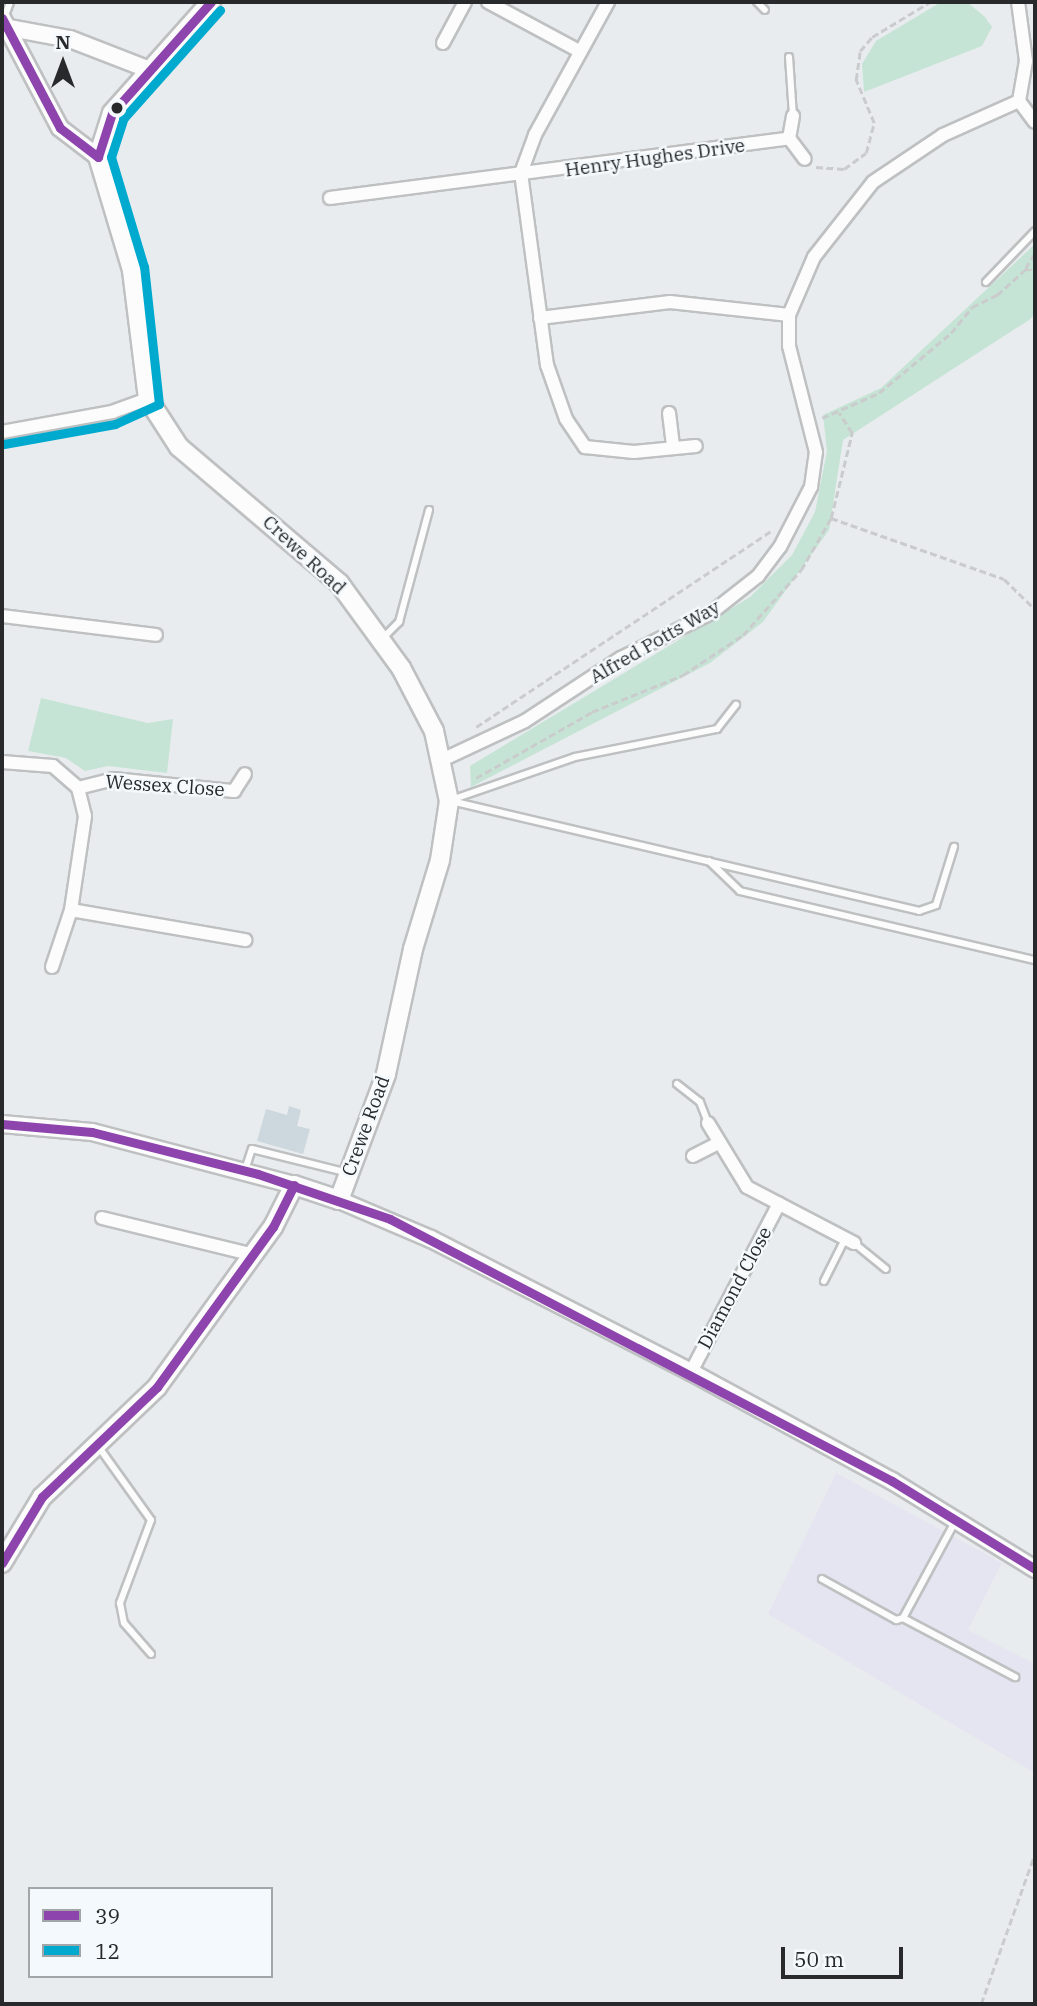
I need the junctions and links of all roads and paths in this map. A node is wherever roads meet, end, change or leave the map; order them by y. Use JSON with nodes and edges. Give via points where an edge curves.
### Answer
{"nodes":[{"id":1,"x":10,"y":2,"type":"edge"},
{"id":2,"x":211,"y":2,"type":"edge"},
{"id":3,"x":465,"y":2,"type":"edge"},
{"id":4,"x":488,"y":2,"type":"edge"},
{"id":5,"x":608,"y":2,"type":"edge"},
{"id":6,"x":757,"y":2,"type":"edge"},
{"id":7,"x":930,"y":2,"type":"edge"},
{"id":8,"x":1018,"y":2,"type":"edge"},
{"id":9,"x":765,"y":10,"type":"dead end"},
{"id":10,"x":5,"y":22,"type":"edge"},
{"id":11,"x":1030,"y":34,"type":"edge"},
{"id":12,"x":443,"y":43,"type":"dead end"},
{"id":13,"x":579,"y":51,"type":"junction"},
{"id":14,"x":789,"y":57,"type":"dead end"},
{"id":15,"x":149,"y":70,"type":"junction"},
{"id":16,"x":1018,"y":101,"type":"junction"},
{"id":17,"x":793,"y":116,"type":"joint"},
{"id":18,"x":1035,"y":122,"type":"edge"},
{"id":19,"x":789,"y":138,"type":"junction"},
{"id":20,"x":98,"y":157,"type":"junction"},
{"id":21,"x":805,"y":159,"type":"joint"},
{"id":22,"x":521,"y":173,"type":"junction"},
{"id":23,"x":330,"y":198,"type":"dead end"},
{"id":24,"x":1035,"y":231,"type":"edge"},
{"id":25,"x":1035,"y":254,"type":"edge"},
{"id":26,"x":1025,"y":270,"type":"junction"},
{"id":27,"x":1035,"y":270,"type":"edge"},
{"id":28,"x":986,"y":282,"type":"dead end"},
{"id":29,"x":789,"y":315,"type":"junction"},
{"id":30,"x":540,"y":318,"type":"junction"},
{"id":31,"x":148,"y":399,"type":"junction"},
{"id":32,"x":669,"y":413,"type":"dead end"},
{"id":33,"x":839,"y":413,"type":"junction"},
{"id":34,"x":812,"y":420,"type":"junction"},
{"id":35,"x":2,"y":432,"type":"edge"},
{"id":36,"x":696,"y":446,"type":"dead end"},
{"id":37,"x":673,"y":448,"type":"junction"},
{"id":38,"x":429,"y":510,"type":"dead end"},
{"id":39,"x":799,"y":516,"type":"junction"},
{"id":40,"x":831,"y":518,"type":"junction"},
{"id":41,"x":1035,"y":608,"type":"edge"},
{"id":42,"x":2,"y":616,"type":"edge"},
{"id":43,"x":156,"y":635,"type":"dead end"},
{"id":44,"x":381,"y":640,"type":"junction"},
{"id":45,"x":736,"y":705,"type":"dead end"},
{"id":46,"x":466,"y":734,"type":"dead end"},
{"id":47,"x":444,"y":759,"type":"junction"},
{"id":48,"x":2,"y":762,"type":"edge"},
{"id":49,"x":245,"y":774,"type":"dead end"},
{"id":50,"x":78,"y":788,"type":"junction"},
{"id":51,"x":449,"y":794,"type":"junction"},
{"id":52,"x":954,"y":847,"type":"dead end"},
{"id":53,"x":708,"y":859,"type":"junction"},
{"id":54,"x":71,"y":910,"type":"junction"},
{"id":55,"x":245,"y":940,"type":"dead end"},
{"id":56,"x":1035,"y":960,"type":"edge"},
{"id":57,"x":52,"y":967,"type":"dead end"},
{"id":58,"x":677,"y":1084,"type":"dead end"},
{"id":59,"x":708,"y":1123,"type":"joint"},
{"id":60,"x":2,"y":1124,"type":"edge"},
{"id":61,"x":717,"y":1144,"type":"junction"},
{"id":62,"x":693,"y":1156,"type":"dead end"},
{"id":63,"x":244,"y":1171,"type":"junction"},
{"id":64,"x":350,"y":1173,"type":"junction"},
{"id":65,"x":294,"y":1185,"type":"junction"},
{"id":66,"x":338,"y":1200,"type":"junction"},
{"id":67,"x":779,"y":1203,"type":"junction"},
{"id":68,"x":102,"y":1219,"type":"dead end"},
{"id":69,"x":850,"y":1241,"type":"junction"},
{"id":70,"x":254,"y":1255,"type":"junction"},
{"id":71,"x":886,"y":1269,"type":"dead end"},
{"id":72,"x":824,"y":1280,"type":"dead end"},
{"id":73,"x":691,"y":1372,"type":"junction"},
{"id":74,"x":97,"y":1445,"type":"junction"},
{"id":75,"x":956,"y":1520,"type":"junction"},
{"id":76,"x":2,"y":1563,"type":"edge"},
{"id":77,"x":1035,"y":1569,"type":"edge"},
{"id":78,"x":822,"y":1578,"type":"dead end"},
{"id":79,"x":903,"y":1618,"type":"junction"},
{"id":80,"x":151,"y":1654,"type":"dead end"},
{"id":81,"x":1015,"y":1677,"type":"dead end"},
{"id":82,"x":1035,"y":1853,"type":"edge"},
{"id":83,"x":981,"y":2004,"type":"edge"}],
"edges":[{"from":1,"to":10,"type":"lane"},
{"from":2,"to":15,"type":"main road"},
{"from":3,"to":12,"type":"street"},
{"from":4,"to":13,"type":"street"},
{"from":5,"to":13,"type":"street"},
{"from":6,"to":9,"type":"lane"},
{"from":7,"to":21,"type":"path","via":[[873,37],[860,51],[856,80],[874,123],[866,153],[844,169],[818,168]]},
{"from":8,"to":11,"type":"street"},
{"from":10,"to":15,"type":"street","via":[[70,39]]},
{"from":10,"to":20,"type":"street","via":[[60,128]]},
{"from":11,"to":16,"type":"street","via":[[1026,82]]},
{"from":13,"to":22,"type":"street"},
{"from":14,"to":17,"type":"lane"},
{"from":15,"to":20,"type":"main road","via":[[112,113]]},
{"from":16,"to":18,"type":"street"},
{"from":16,"to":29,"type":"street","name":"Alfred Potts Way","via":[[943,135],[873,182],[814,257]]},
{"from":17,"to":19,"type":"street"},
{"from":19,"to":21,"type":"street"},
{"from":19,"to":22,"type":"street","name":"Henry Hughes Drive"},
{"from":20,"to":31,"type":"main road","name":"Crewe Road","via":[[132,270]]},
{"from":22,"to":23,"type":"street","name":"Henry Hughes Drive"},
{"from":22,"to":30,"type":"street"},
{"from":24,"to":28,"type":"lane"},
{"from":25,"to":26,"type":"path"},
{"from":26,"to":27,"type":"path"},
{"from":26,"to":33,"type":"path","via":[[997,295],[971,307],[951,333],[879,393]]},
{"from":29,"to":30,"type":"street","via":[[670,302]]},
{"from":29,"to":34,"type":"street","name":"Alfred Potts Way","via":[[789,346]]},
{"from":30,"to":37,"type":"street","via":[[559,401],[585,447],[602,452]]},
{"from":31,"to":35,"type":"street","via":[[113,412]]},
{"from":31,"to":44,"type":"main road","name":"Crewe Road","via":[[179,447],[338,583]]},
{"from":32,"to":37,"type":"street"},
{"from":33,"to":34,"type":"path"},
{"from":33,"to":40,"type":"path","via":[[852,433]]},
{"from":34,"to":39,"type":"street","name":"Alfred Potts Way","via":[[814,464]]},
{"from":36,"to":37,"type":"street"},
{"from":38,"to":44,"type":"lane","via":[[399,622]]},
{"from":39,"to":46,"type":"path"},
{"from":39,"to":47,"type":"street","name":"Alfred Potts Way","via":[[758,576],[711,613],[621,658],[525,721]]},
{"from":40,"to":41,"type":"path","via":[[1004,579]]},
{"from":40,"to":51,"type":"path","via":[[801,570],[743,635],[683,674],[593,712]]},
{"from":42,"to":43,"type":"street"},
{"from":44,"to":47,"type":"main road","name":"Crewe Road","via":[[414,692]]},
{"from":45,"to":51,"type":"lane","via":[[717,729],[575,757]]},
{"from":47,"to":51,"type":"main road","name":"Crewe Road"},
{"from":48,"to":50,"type":"street","name":"Wessex Close","via":[[53,766]]},
{"from":49,"to":50,"type":"street","name":"Wessex Close","via":[[234,791],[113,779]]},
{"from":50,"to":54,"type":"street","name":"Wessex Close","via":[[85,816]]},
{"from":51,"to":53,"type":"lane"},
{"from":51,"to":64,"type":"main road","name":"Crewe Road","via":[[440,860],[413,949],[386,1074]]},
{"from":52,"to":53,"type":"lane","via":[[936,905],[919,911]]},
{"from":53,"to":56,"type":"lane","via":[[740,891]]},
{"from":54,"to":55,"type":"street"},
{"from":54,"to":57,"type":"street","name":"Wessex Close"},
{"from":58,"to":59,"type":"lane","via":[[700,1102]]},
{"from":59,"to":61,"type":"street","name":"Diamond Close"},
{"from":60,"to":63,"type":"street","via":[[92,1132]]},
{"from":61,"to":62,"type":"street"},
{"from":61,"to":67,"type":"street","name":"Diamond Close","via":[[737,1178]]},
{"from":63,"to":64,"type":"lane","via":[[252,1149]]},
{"from":63,"to":65,"type":"street"},
{"from":64,"to":66,"type":"main road","name":"Crewe Road"},
{"from":65,"to":66,"type":"main road"},
{"from":65,"to":70,"type":"main road"},
{"from":66,"to":73,"type":"street","via":[[432,1239]]},
{"from":67,"to":69,"type":"street","name":"Diamond Close"},
{"from":67,"to":73,"type":"street","name":"Diamond Close"},
{"from":68,"to":70,"type":"street"},
{"from":69,"to":71,"type":"lane"},
{"from":69,"to":72,"type":"lane"},
{"from":70,"to":74,"type":"main road","via":[[157,1387]]},
{"from":73,"to":75,"type":"street"},
{"from":74,"to":76,"type":"main road","via":[[42,1497]]},
{"from":74,"to":80,"type":"lane","via":[[151,1520],[120,1603],[124,1623]]},
{"from":75,"to":77,"type":"street"},
{"from":75,"to":79,"type":"lane"},
{"from":78,"to":79,"type":"lane","via":[[896,1620]]},
{"from":79,"to":81,"type":"lane"},
{"from":82,"to":83,"type":"path"}]}
